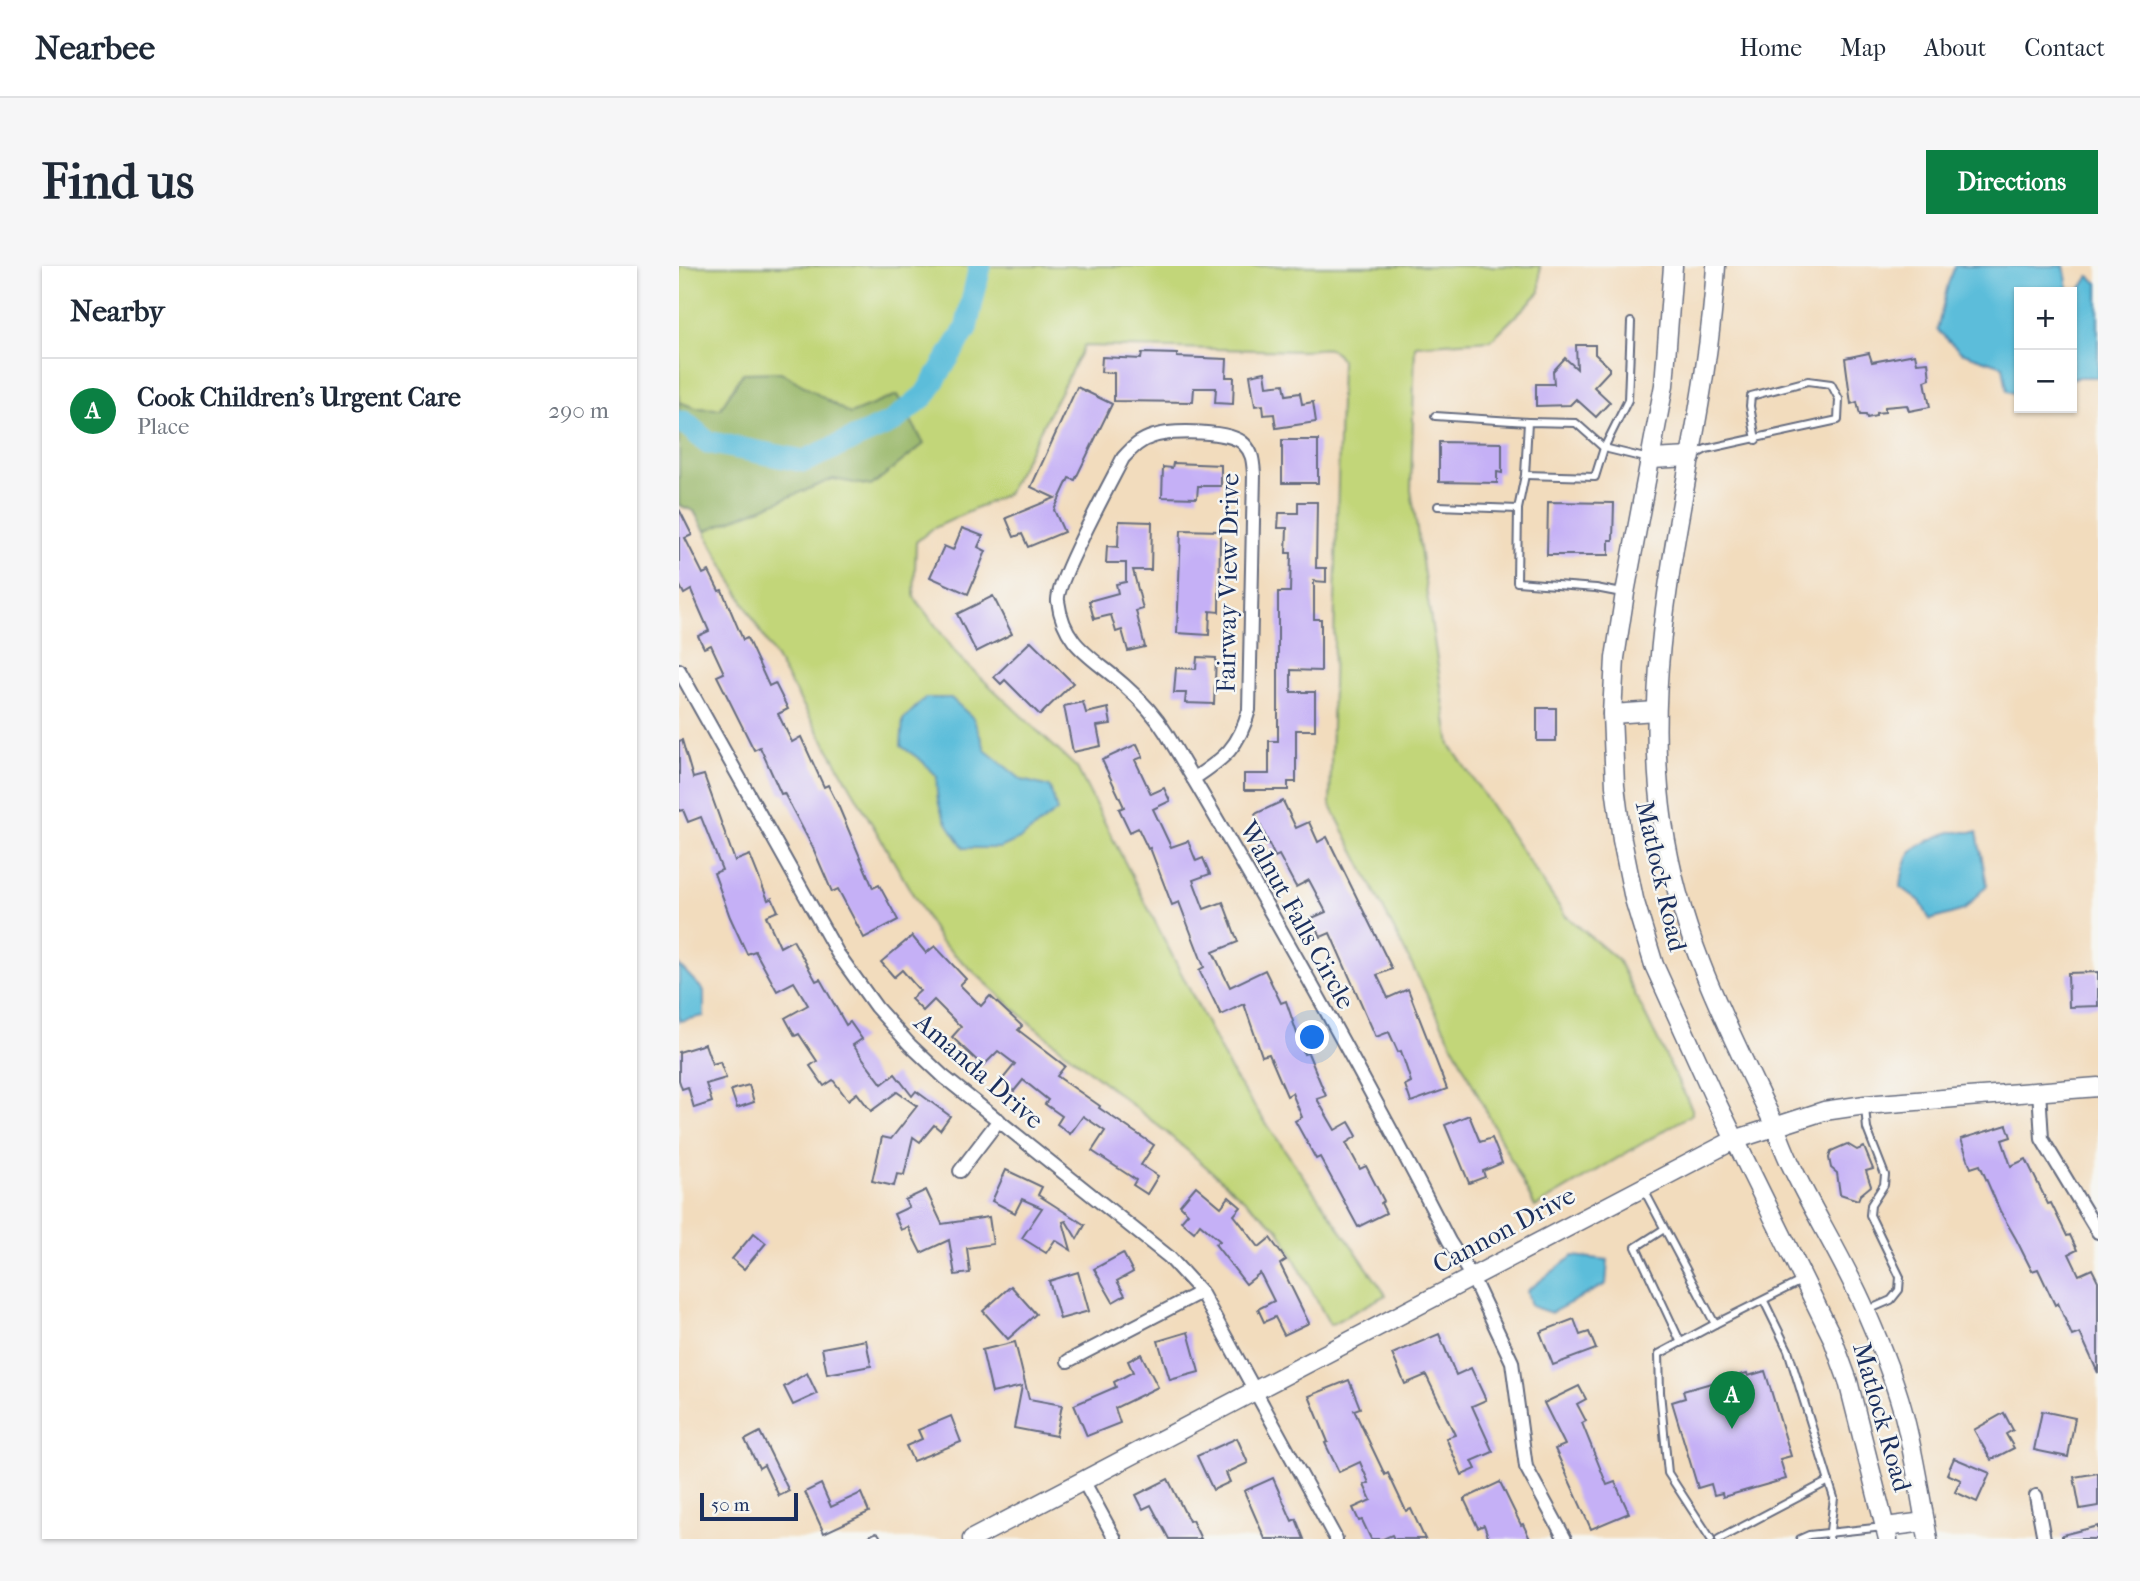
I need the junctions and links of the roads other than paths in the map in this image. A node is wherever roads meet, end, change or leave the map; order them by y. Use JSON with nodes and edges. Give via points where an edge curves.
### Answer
{"nodes":[{"id":1,"x":1673,"y":266,"type":"edge"},
{"id":2,"x":1716,"y":266,"type":"edge"},
{"id":3,"x":1631,"y":322,"type":"dead end"},
{"id":4,"x":1435,"y":416,"type":"dead end"},
{"id":5,"x":1528,"y":422,"type":"junction"},
{"id":6,"x":1756,"y":440,"type":"junction"},
{"id":7,"x":1604,"y":448,"type":"junction"},
{"id":8,"x":1691,"y":457,"type":"junction"},
{"id":9,"x":1651,"y":460,"type":"junction"},
{"id":10,"x":1525,"y":475,"type":"junction"},
{"id":11,"x":1438,"y":506,"type":"dead end"},
{"id":12,"x":1518,"y":509,"type":"junction"},
{"id":13,"x":1625,"y":593,"type":"junction"},
{"id":14,"x":1057,"y":597,"type":"joint"},
{"id":15,"x":679,"y":670,"type":"edge"},
{"id":16,"x":1656,"y":711,"type":"junction"},
{"id":17,"x":1612,"y":714,"type":"junction"},
{"id":18,"x":1193,"y":779,"type":"junction"},
{"id":19,"x":2098,"y":1087,"type":"edge"},
{"id":20,"x":2039,"y":1090,"type":"junction"},
{"id":21,"x":1865,"y":1105,"type":"junction"},
{"id":22,"x":999,"y":1121,"type":"junction"},
{"id":23,"x":1775,"y":1126,"type":"junction"},
{"id":24,"x":1734,"y":1139,"type":"junction"},
{"id":25,"x":960,"y":1171,"type":"dead end"},
{"id":26,"x":1643,"y":1188,"type":"junction"},
{"id":27,"x":1664,"y":1229,"type":"junction"},
{"id":28,"x":2098,"y":1232,"type":"edge"},
{"id":29,"x":1472,"y":1277,"type":"junction"},
{"id":30,"x":1803,"y":1280,"type":"junction"},
{"id":31,"x":1201,"y":1292,"type":"junction"},
{"id":32,"x":1764,"y":1301,"type":"junction"},
{"id":33,"x":1866,"y":1311,"type":"junction"},
{"id":34,"x":1715,"y":1324,"type":"junction"},
{"id":35,"x":1681,"y":1343,"type":"junction"},
{"id":36,"x":1068,"y":1361,"type":"dead end"},
{"id":37,"x":1254,"y":1393,"type":"junction"},
{"id":38,"x":1829,"y":1481,"type":"junction"},
{"id":39,"x":1084,"y":1482,"type":"junction"},
{"id":40,"x":2036,"y":1496,"type":"dead end"},
{"id":41,"x":1927,"y":1530,"type":"edge"},
{"id":42,"x":1886,"y":1533,"type":"edge"},
{"id":43,"x":1829,"y":1537,"type":"edge"},
{"id":44,"x":972,"y":1539,"type":"edge"},
{"id":45,"x":1115,"y":1539,"type":"edge"},
{"id":46,"x":1336,"y":1539,"type":"edge"},
{"id":47,"x":1565,"y":1539,"type":"edge"},
{"id":48,"x":1711,"y":1539,"type":"edge"},
{"id":49,"x":1719,"y":1539,"type":"edge"},
{"id":50,"x":1800,"y":1539,"type":"edge"},
{"id":51,"x":2044,"y":1539,"type":"edge"}],
"edges":[{"from":1,"to":9,"type":"main road","name":"Matlock Road","via":[[1664,385]]},
{"from":2,"to":8,"type":"main road","name":"Matlock Road","via":[[1713,325]]},
{"from":3,"to":7,"type":"lane","via":[[1628,400]]},
{"from":4,"to":5,"type":"lane"},
{"from":5,"to":7,"type":"lane","via":[[1576,423]]},
{"from":5,"to":10,"type":"lane"},
{"from":6,"to":6,"type":"lane","via":[[1838,420],[1839,398],[1831,384],[1808,381],[1751,396]]},
{"from":6,"to":8,"type":"lane","via":[[1706,449]]},
{"from":7,"to":9,"type":"lane"},
{"from":7,"to":10,"type":"lane","via":[[1595,477]]},
{"from":8,"to":9,"type":"main road"},
{"from":8,"to":16,"type":"main road","name":"Matlock Road","via":[[1667,584]]},
{"from":9,"to":13,"type":"main road","name":"Matlock Road"},
{"from":10,"to":12,"type":"lane"},
{"from":11,"to":12,"type":"lane"},
{"from":12,"to":13,"type":"lane","via":[[1517,582]]},
{"from":13,"to":17,"type":"main road","name":"Matlock Road"},
{"from":14,"to":18,"type":"street","name":"Walnut Falls Circle","via":[[1063,626],[1079,650],[1158,719]]},
{"from":14,"to":18,"type":"street","name":"Fairway View Drive","via":[[1123,457],[1137,443],[1175,433],[1224,435],[1243,442],[1252,456],[1254,474],[1249,710],[1243,734],[1220,761]]},
{"from":15,"to":22,"type":"street","name":"Amanda Drive","via":[[846,965],[911,1045]]},
{"from":16,"to":17,"type":"main road"},
{"from":16,"to":23,"type":"main road","name":"Matlock Road","via":[[1663,824],[1689,936],[1710,992]]},
{"from":17,"to":24,"type":"main road","name":"Matlock Road","via":[[1615,786],[1634,899],[1654,965]]},
{"from":18,"to":29,"type":"street","name":"Walnut Falls Circle"},
{"from":19,"to":20,"type":"main road","name":"Cannon Drive"},
{"from":20,"to":21,"type":"main road","name":"Cannon Drive"},
{"from":20,"to":28,"type":"street","via":[[2042,1139]]},
{"from":21,"to":23,"type":"main road","name":"Cannon Drive"},
{"from":21,"to":33,"type":"lane","via":[[1867,1129],[1885,1175],[1870,1215],[1900,1277],[1899,1290],[1891,1300]]},
{"from":22,"to":25,"type":"street"},
{"from":22,"to":31,"type":"street","name":"Amanda Drive","via":[[1169,1257]]},
{"from":23,"to":24,"type":"main road","name":"Cannon Drive"},
{"from":23,"to":33,"type":"main road","name":"Matlock Road"},
{"from":24,"to":26,"type":"main road","name":"Cannon Drive"},
{"from":24,"to":30,"type":"main road","name":"Matlock Road"},
{"from":26,"to":27,"type":"lane"},
{"from":26,"to":29,"type":"main road","name":"Cannon Drive"},
{"from":27,"to":34,"type":"lane"},
{"from":27,"to":35,"type":"lane","via":[[1636,1247]]},
{"from":29,"to":37,"type":"main road","name":"Cannon Drive"},
{"from":29,"to":47,"type":"street","name":"Walnut Falls Circle","via":[[1512,1362],[1526,1467]]},
{"from":30,"to":32,"type":"lane"},
{"from":30,"to":42,"type":"main road","name":"Matlock Road","via":[[1849,1381]]},
{"from":31,"to":36,"type":"street"},
{"from":31,"to":37,"type":"street","name":"Amanda Drive"},
{"from":32,"to":34,"type":"lane"},
{"from":32,"to":38,"type":"lane","via":[[1789,1350]]},
{"from":33,"to":41,"type":"main road","name":"Matlock Road","via":[[1902,1406]]},
{"from":34,"to":35,"type":"lane"},
{"from":35,"to":48,"type":"lane","via":[[1659,1354],[1668,1473]]},
{"from":37,"to":39,"type":"main road","name":"Cannon Drive"},
{"from":37,"to":46,"type":"street","name":"Amanda Drive"},
{"from":38,"to":43,"type":"lane","via":[[1834,1498]]},
{"from":38,"to":49,"type":"lane"},
{"from":39,"to":44,"type":"main road","name":"Cannon Drive"},
{"from":39,"to":45,"type":"street"},
{"from":40,"to":51,"type":"street"},
{"from":41,"to":42,"type":"main road"},
{"from":42,"to":43,"type":"lane"},
{"from":43,"to":50,"type":"lane"}]}
